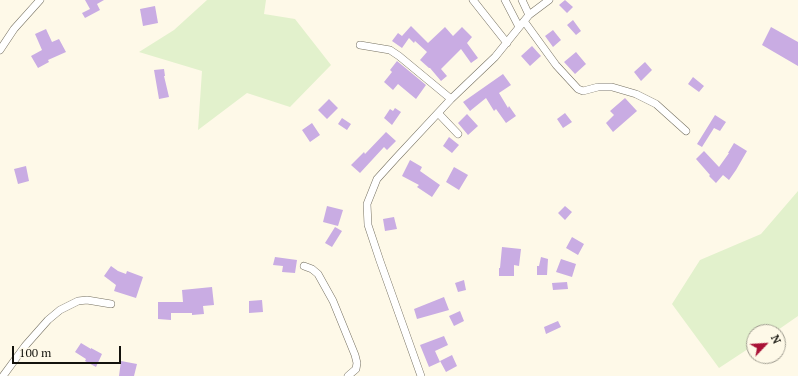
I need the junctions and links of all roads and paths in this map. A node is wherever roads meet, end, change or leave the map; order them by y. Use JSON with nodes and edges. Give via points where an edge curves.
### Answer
{"nodes":[{"id":1,"x":40,"y":0,"type":"edge"},
{"id":2,"x":473,"y":0,"type":"edge"},
{"id":3,"x":505,"y":0,"type":"edge"},
{"id":4,"x":522,"y":0,"type":"edge"},
{"id":5,"x":549,"y":0,"type":"edge"},
{"id":6,"x":524,"y":21,"type":"junction"},
{"id":7,"x":507,"y":43,"type":"junction"},
{"id":8,"x":360,"y":45,"type":"dead end"},
{"id":9,"x":0,"y":50,"type":"edge"},
{"id":10,"x":451,"y":99,"type":"junction"},
{"id":11,"x":438,"y":113,"type":"junction"},
{"id":12,"x":686,"y":131,"type":"dead end"},
{"id":13,"x":458,"y":134,"type":"dead end"},
{"id":14,"x":304,"y":266,"type":"dead end"},
{"id":15,"x":111,"y":304,"type":"dead end"},
{"id":16,"x":3,"y":376,"type":"edge"},
{"id":17,"x":348,"y":376,"type":"edge"},
{"id":18,"x":421,"y":376,"type":"edge"}],
"edges":[{"from":1,"to":9,"type":"street","via":[[14,29]]},
{"from":2,"to":7,"type":"street"},
{"from":3,"to":6,"type":"street"},
{"from":4,"to":6,"type":"street"},
{"from":5,"to":6,"type":"street"},
{"from":6,"to":7,"type":"street"},
{"from":6,"to":12,"type":"street","via":[[556,65],[578,89],[583,91],[612,87],[636,94],[656,104]]},
{"from":7,"to":10,"type":"street"},
{"from":8,"to":10,"type":"street","via":[[390,50]]},
{"from":10,"to":11,"type":"street"},
{"from":11,"to":13,"type":"street"},
{"from":11,"to":18,"type":"street","via":[[377,179],[367,204],[368,224],[375,247]]},
{"from":14,"to":17,"type":"street","via":[[318,274],[333,301],[355,355],[356,368]]},
{"from":15,"to":16,"type":"street","via":[[83,300],[60,310],[48,320]]}]}
